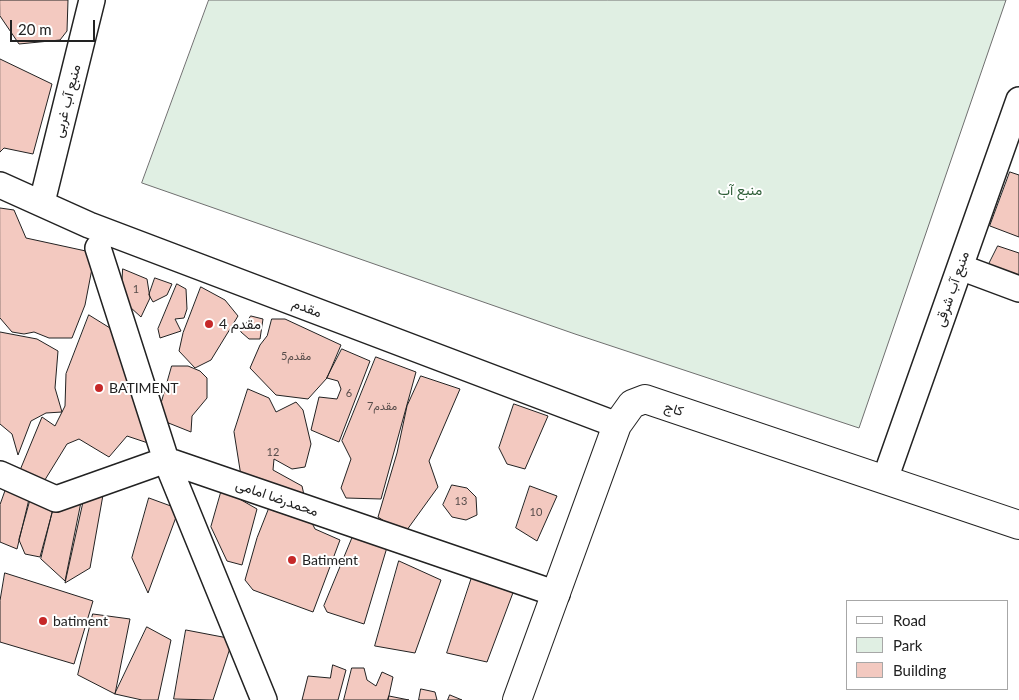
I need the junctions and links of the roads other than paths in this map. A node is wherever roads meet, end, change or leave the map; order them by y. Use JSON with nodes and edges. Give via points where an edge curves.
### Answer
{"nodes":[{"id":1,"x":92,"y":0,"type":"edge"},
{"id":2,"x":1019,"y":100,"type":"edge"},
{"id":3,"x":0,"y":185,"type":"edge"},
{"id":4,"x":42,"y":202,"type":"junction"},
{"id":5,"x":98,"y":248,"type":"dead end"},
{"id":6,"x":960,"y":268,"type":"junction"},
{"id":7,"x":1019,"y":289,"type":"edge"},
{"id":8,"x":617,"y":425,"type":"junction"},
{"id":9,"x":166,"y":460,"type":"junction"},
{"id":10,"x":0,"y":474,"type":"edge"},
{"id":11,"x":885,"y":479,"type":"junction"},
{"id":12,"x":1019,"y":526,"type":"edge"},
{"id":13,"x":556,"y":594,"type":"junction"},
{"id":14,"x":264,"y":700,"type":"edge"},
{"id":15,"x":517,"y":700,"type":"edge"}],
"edges":[{"from":1,"to":4,"type":"street","name":"منبع آب غربی"},
{"from":2,"to":6,"type":"street","name":"منبع آب شرقی"},
{"from":3,"to":4,"type":"street","name":"مقدم"},
{"from":4,"to":8,"type":"street","name":"مقدم","via":[[89,225]]},
{"from":5,"to":9,"type":"street"},
{"from":6,"to":7,"type":"street"},
{"from":6,"to":11,"type":"street","name":"منبع آب شرقی"},
{"from":8,"to":11,"type":"main road","name":"کاج","via":[[632,404],[645,399]]},
{"from":8,"to":13,"type":"main road","name":"کاج"},
{"from":9,"to":10,"type":"street","via":[[56,499]]},
{"from":9,"to":13,"type":"street","name":"محمدرضا امامی"},
{"from":9,"to":14,"type":"street"},
{"from":11,"to":12,"type":"main road","name":"کاج"},
{"from":13,"to":15,"type":"main road","name":"کاج"}]}
